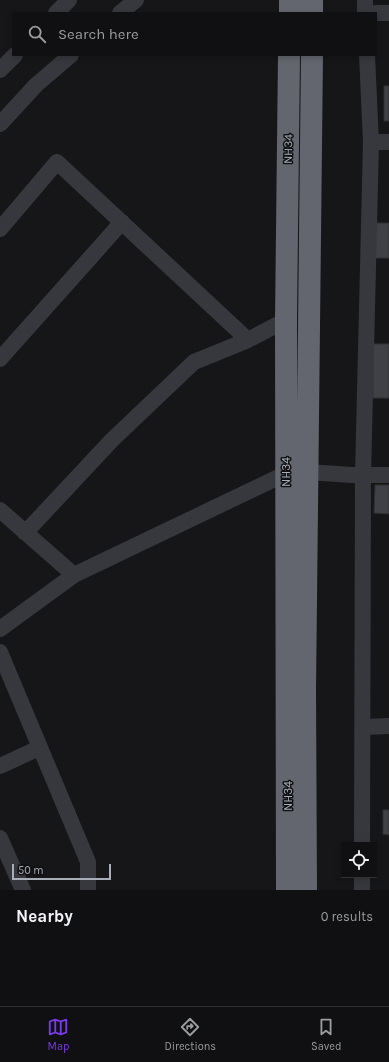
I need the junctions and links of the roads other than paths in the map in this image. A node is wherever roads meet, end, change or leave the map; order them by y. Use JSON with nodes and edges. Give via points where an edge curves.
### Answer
{"nodes":[{"id":1,"x":69,"y":0,"type":"edge"},
{"id":2,"x":136,"y":0,"type":"edge"},
{"id":3,"x":290,"y":0,"type":"edge"},
{"id":4,"x":312,"y":0,"type":"edge"},
{"id":5,"x":365,"y":0,"type":"edge"},
{"id":6,"x":57,"y":12,"type":"edge"},
{"id":7,"x":121,"y":12,"type":"edge"},
{"id":8,"x":290,"y":12,"type":"edge"},
{"id":9,"x":312,"y":12,"type":"edge"},
{"id":10,"x":365,"y":12,"type":"edge"},
{"id":11,"x":377,"y":13,"type":"edge"},
{"id":12,"x":389,"y":13,"type":"edge"},
{"id":13,"x":14,"y":56,"type":"edge"},
{"id":14,"x":70,"y":56,"type":"edge"},
{"id":15,"x":289,"y":56,"type":"edge"},
{"id":16,"x":312,"y":56,"type":"edge"},
{"id":17,"x":367,"y":56,"type":"edge"},
{"id":18,"x":0,"y":70,"type":"edge"},
{"id":19,"x":0,"y":124,"type":"edge"},
{"id":20,"x":311,"y":133,"type":"junction"},
{"id":21,"x":288,"y":134,"type":"junction"},
{"id":22,"x":371,"y":142,"type":"junction"},
{"id":23,"x":389,"y":142,"type":"edge"},
{"id":24,"x":122,"y":222,"type":"junction"},
{"id":25,"x":287,"y":227,"type":"junction"},
{"id":26,"x":310,"y":227,"type":"junction"},
{"id":27,"x":0,"y":229,"type":"edge"},
{"id":28,"x":286,"y":320,"type":"junction"},
{"id":29,"x":248,"y":340,"type":"junction"},
{"id":30,"x":0,"y":359,"type":"edge"},
{"id":31,"x":297,"y":472,"type":"junction"},
{"id":32,"x":363,"y":475,"type":"junction"},
{"id":33,"x":389,"y":475,"type":"edge"},
{"id":34,"x":0,"y":510,"type":"edge"},
{"id":35,"x":25,"y":533,"type":"junction"},
{"id":36,"x":74,"y":575,"type":"junction"},
{"id":37,"x":0,"y":629,"type":"edge"},
{"id":38,"x":0,"y":652,"type":"edge"},
{"id":39,"x":389,"y":726,"type":"edge"},
{"id":40,"x":362,"y":727,"type":"junction"},
{"id":41,"x":40,"y":748,"type":"junction"},
{"id":42,"x":0,"y":766,"type":"edge"},
{"id":43,"x":297,"y":836,"type":"junction"},
{"id":44,"x":0,"y":838,"type":"edge"},
{"id":45,"x":362,"y":842,"type":"edge"},
{"id":46,"x":362,"y":878,"type":"edge"},
{"id":47,"x":23,"y":890,"type":"edge"},
{"id":48,"x":88,"y":890,"type":"edge"},
{"id":49,"x":287,"y":890,"type":"edge"},
{"id":50,"x":306,"y":890,"type":"edge"},
{"id":51,"x":362,"y":890,"type":"edge"}],
"edges":[{"from":1,"to":6,"type":"street"},
{"from":2,"to":7,"type":"street"},
{"from":3,"to":8,"type":"highway"},
{"from":4,"to":9,"type":"highway"},
{"from":5,"to":10,"type":"street"},
{"from":11,"to":12,"type":"street"},
{"from":13,"to":18,"type":"street"},
{"from":14,"to":19,"type":"street","via":[[36,85]]},
{"from":15,"to":21,"type":"highway","name":"NH34","number":"NH34"},
{"from":16,"to":20,"type":"highway","number":"NH34"},
{"from":17,"to":22,"type":"street"},
{"from":20,"to":21,"type":"highway"},
{"from":20,"to":26,"type":"highway","number":"NH34"},
{"from":21,"to":25,"type":"highway","name":"NH34","number":"NH34"},
{"from":22,"to":23,"type":"street"},
{"from":22,"to":32,"type":"street"},
{"from":24,"to":27,"type":"street","via":[[57,162]]},
{"from":24,"to":29,"type":"street"},
{"from":24,"to":30,"type":"street"},
{"from":25,"to":26,"type":"highway"},
{"from":25,"to":28,"type":"highway","name":"NH34","number":"NH34"},
{"from":26,"to":31,"type":"highway","number":"NH34"},
{"from":28,"to":29,"type":"street"},
{"from":28,"to":31,"type":"highway","name":"NH34","number":"NH34"},
{"from":29,"to":35,"type":"street","via":[[194,362],[112,440]]},
{"from":31,"to":32,"type":"street"},
{"from":31,"to":36,"type":"street"},
{"from":31,"to":43,"type":"highway","number":"NH34","via":[[305,681]]},
{"from":32,"to":33,"type":"street"},
{"from":32,"to":40,"type":"street"},
{"from":34,"to":35,"type":"street"},
{"from":35,"to":36,"type":"street"},
{"from":36,"to":37,"type":"street"},
{"from":38,"to":41,"type":"street"},
{"from":39,"to":40,"type":"street"},
{"from":40,"to":45,"type":"street"},
{"from":41,"to":42,"type":"street"},
{"from":41,"to":48,"type":"street","via":[[88,862]]},
{"from":43,"to":49,"type":"highway","number":"NH34"},
{"from":43,"to":50,"type":"highway","number":"NH34"},
{"from":44,"to":47,"type":"street"},
{"from":46,"to":51,"type":"street"}]}
